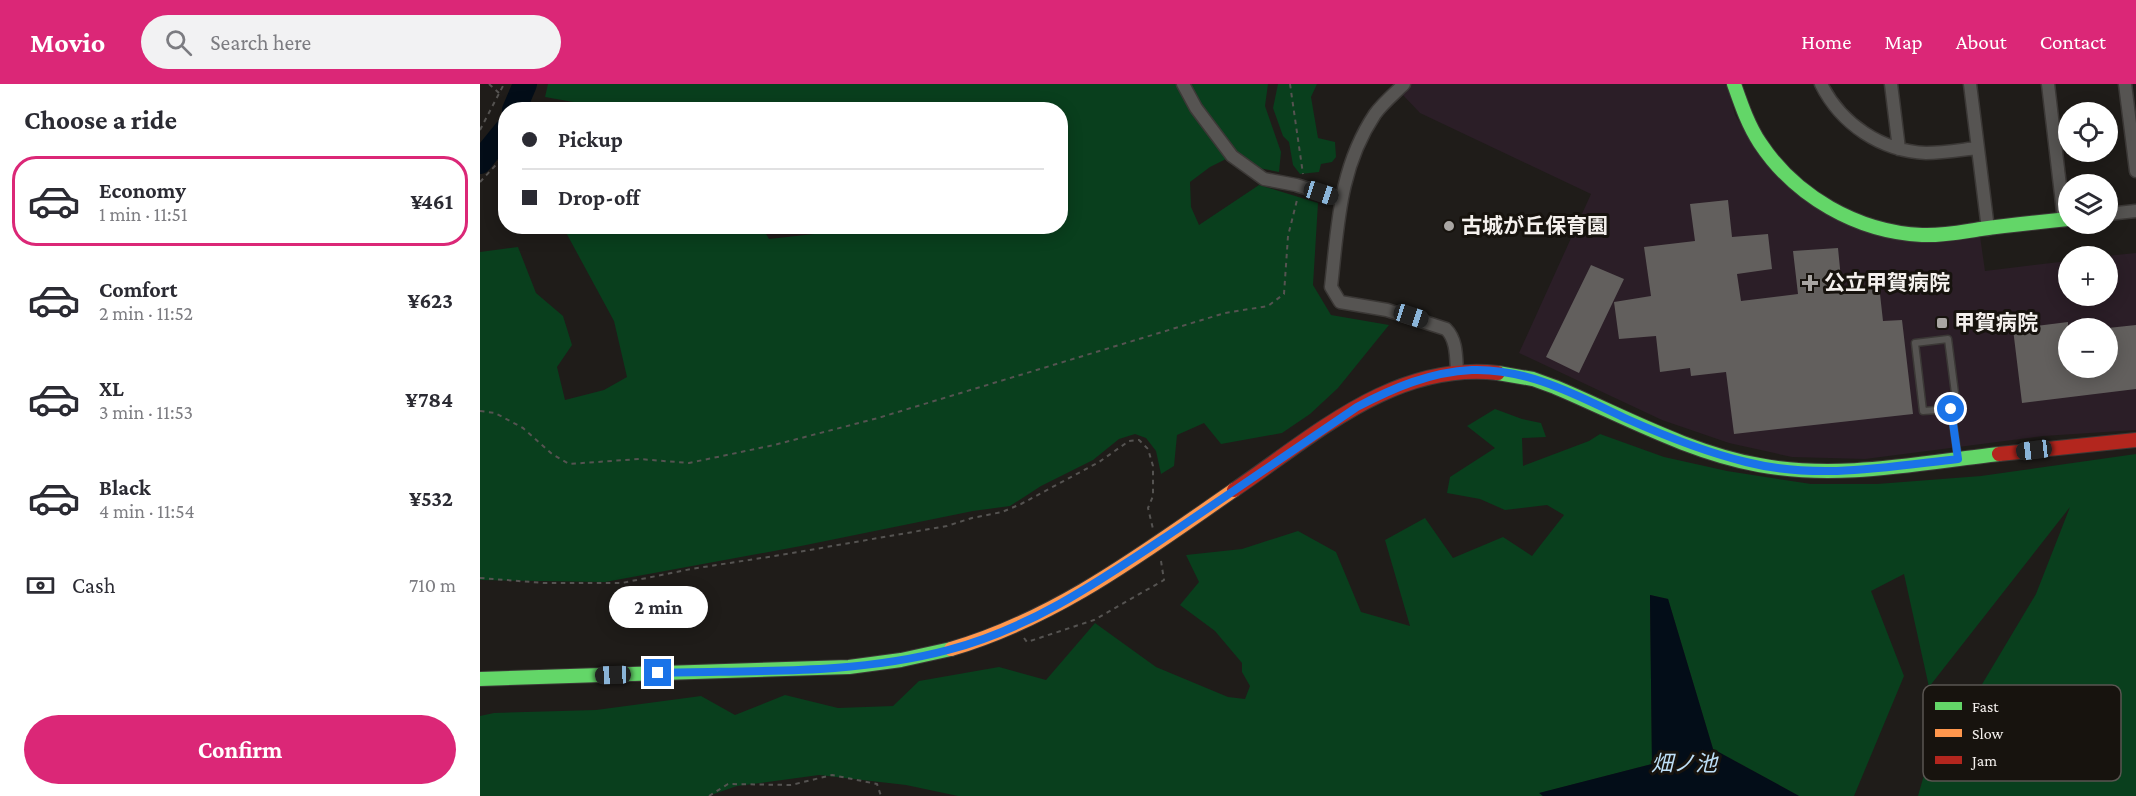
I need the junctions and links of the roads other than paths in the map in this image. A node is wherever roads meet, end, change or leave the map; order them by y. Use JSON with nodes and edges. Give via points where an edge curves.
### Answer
{"nodes":[{"id":1,"x":1183,"y":84,"type":"edge"},
{"id":2,"x":1404,"y":84,"type":"edge"},
{"id":3,"x":1734,"y":84,"type":"edge"},
{"id":4,"x":1821,"y":84,"type":"edge"},
{"id":5,"x":1891,"y":84,"type":"edge"},
{"id":6,"x":1970,"y":84,"type":"edge"},
{"id":7,"x":2048,"y":84,"type":"edge"},
{"id":8,"x":2125,"y":84,"type":"edge"},
{"id":9,"x":1899,"y":148,"type":"junction"},
{"id":10,"x":1977,"y":148,"type":"junction"},
{"id":11,"x":2136,"y":171,"type":"edge"},
{"id":12,"x":2060,"y":174,"type":"edge"},
{"id":13,"x":1341,"y":199,"type":"junction"},
{"id":14,"x":2136,"y":211,"type":"edge"},
{"id":15,"x":2118,"y":213,"type":"edge"},
{"id":16,"x":2058,"y":220,"type":"edge"},
{"id":17,"x":1988,"y":229,"type":"junction"},
{"id":18,"x":1457,"y":372,"type":"junction"},
{"id":19,"x":1951,"y":409,"type":"junction"},
{"id":20,"x":2136,"y":440,"type":"edge"},
{"id":21,"x":1958,"y":459,"type":"junction"},
{"id":22,"x":480,"y":679,"type":"edge"}],
"edges":[{"from":1,"to":13,"type":"street","via":[[1232,156],[1264,179]]},
{"from":2,"to":13,"type":"street","via":[[1377,112],[1363,134]]},
{"from":3,"to":17,"type":"street","via":[[1750,127],[1767,153],[1787,177],[1833,211],[1869,226],[1909,234]]},
{"from":4,"to":9,"type":"street","via":[[1832,104],[1849,122],[1869,136]]},
{"from":5,"to":9,"type":"street"},
{"from":6,"to":10,"type":"street"},
{"from":7,"to":12,"type":"street"},
{"from":8,"to":11,"type":"street"},
{"from":9,"to":10,"type":"street","via":[[1925,153]]},
{"from":10,"to":17,"type":"street"},
{"from":13,"to":18,"type":"street","via":[[1331,287],[1340,302],[1387,310],[1446,329],[1452,334]]},
{"from":14,"to":15,"type":"street"},
{"from":16,"to":17,"type":"street"},
{"from":18,"to":21,"type":"street","via":[[1488,370],[1536,379],[1703,450],[1774,468],[1848,472]]},
{"from":18,"to":22,"type":"street","via":[[1402,385],[1357,407],[1138,557],[1051,610],[948,650],[849,667]]},
{"from":19,"to":19,"type":"lane","via":[[1923,411],[1915,343],[1948,339],[1956,400]]},
{"from":19,"to":21,"type":"lane"},
{"from":20,"to":21,"type":"street"}]}
